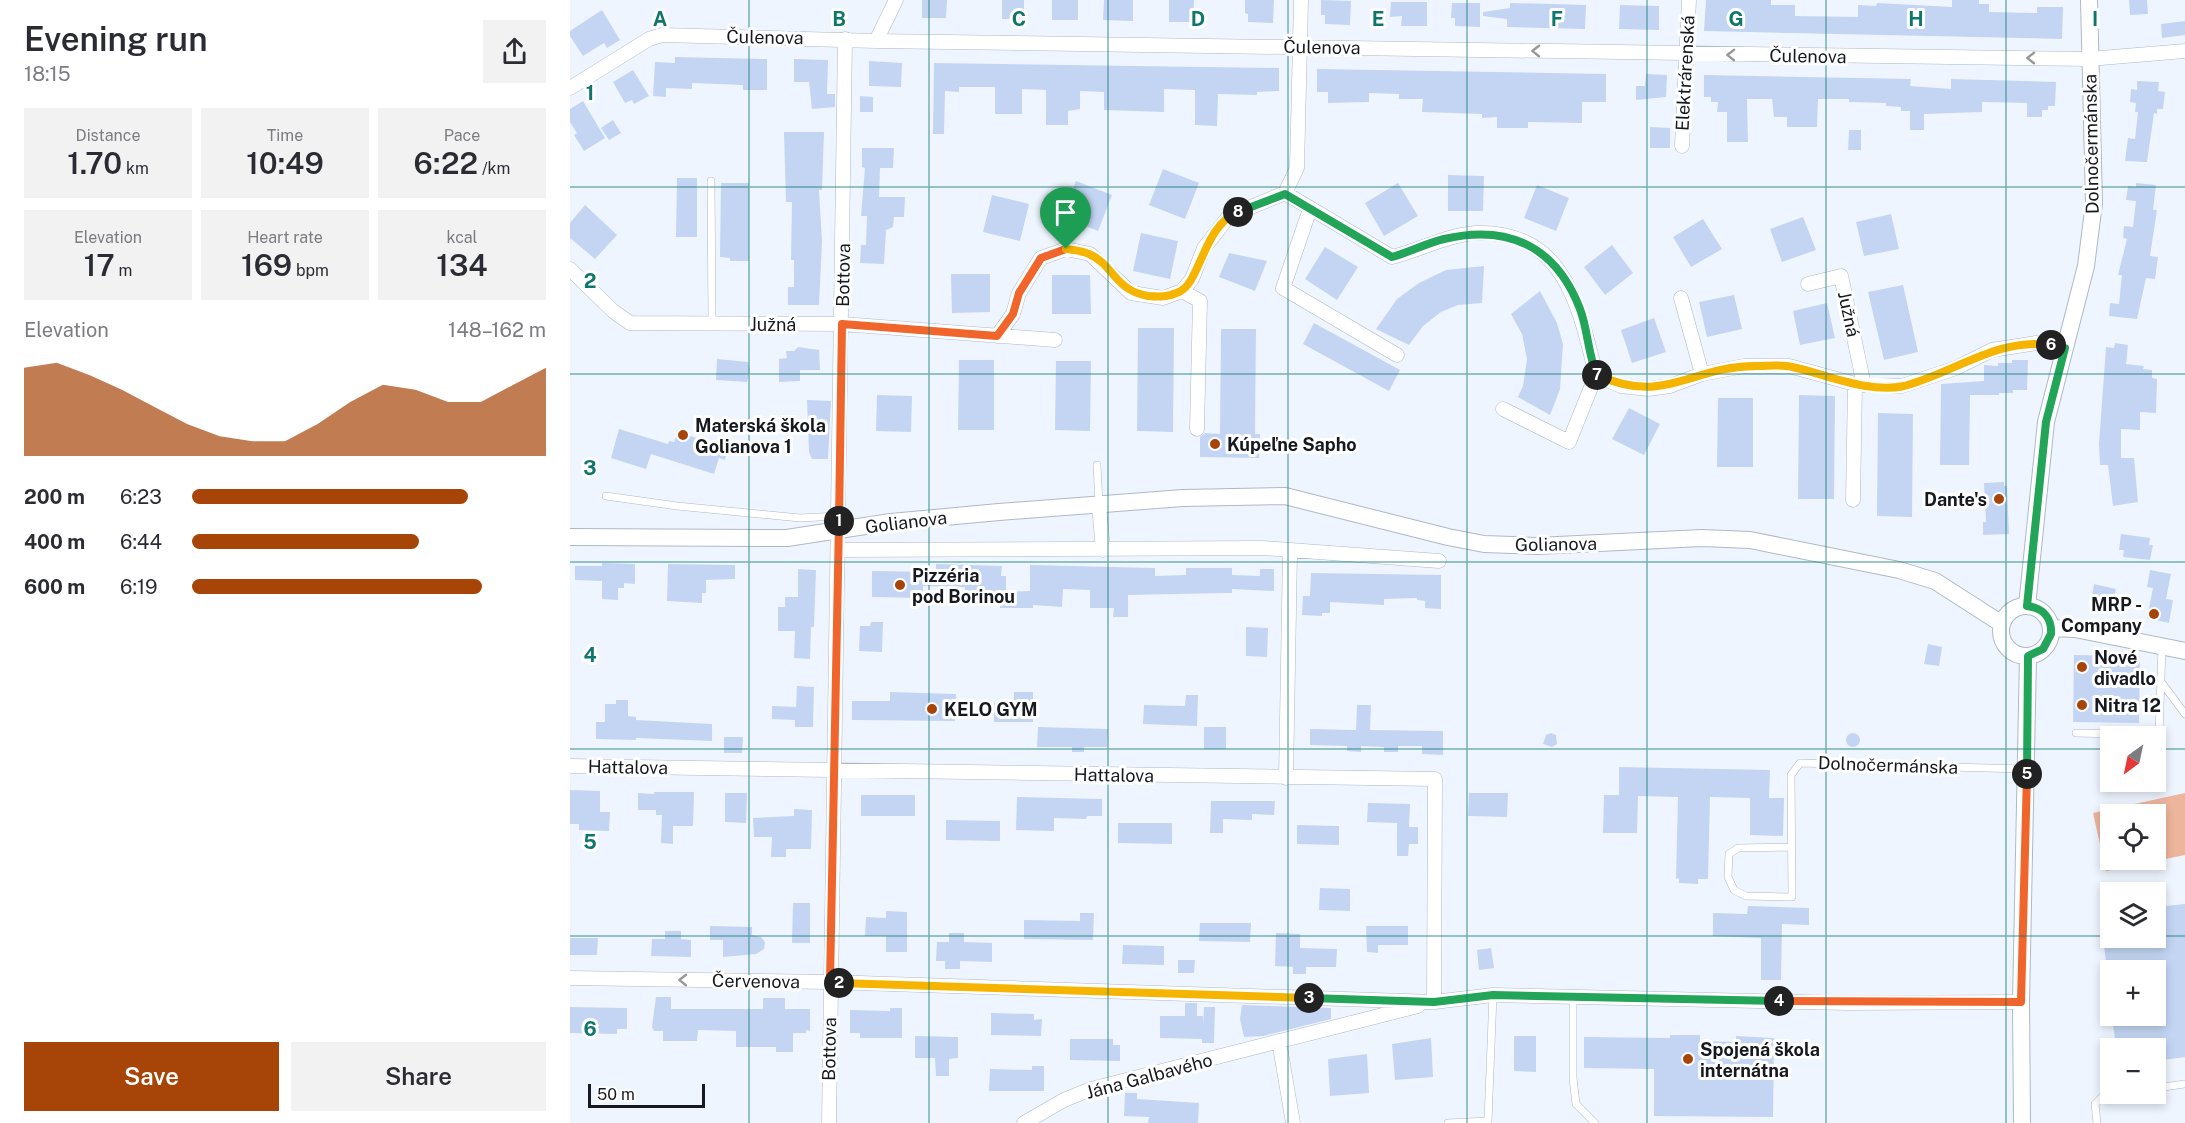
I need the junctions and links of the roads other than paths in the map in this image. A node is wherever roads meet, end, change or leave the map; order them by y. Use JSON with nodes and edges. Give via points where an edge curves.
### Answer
{"nodes":[{"id":1,"x":896,"y":0,"type":"edge"},
{"id":2,"x":1301,"y":0,"type":"edge"},
{"id":3,"x":1689,"y":0,"type":"edge"},
{"id":4,"x":2089,"y":0,"type":"edge"},
{"id":5,"x":845,"y":39,"type":"junction"},
{"id":6,"x":876,"y":41,"type":"junction"},
{"id":7,"x":1299,"y":46,"type":"junction"},
{"id":8,"x":2185,"y":51,"type":"edge"},
{"id":9,"x":1686,"y":54,"type":"junction"},
{"id":10,"x":2090,"y":59,"type":"junction"},
{"id":11,"x":570,"y":88,"type":"edge"},
{"id":12,"x":1682,"y":146,"type":"dead end"},
{"id":13,"x":711,"y":181,"type":"dead end"},
{"id":14,"x":1285,"y":194,"type":"junction"},
{"id":15,"x":1310,"y":209,"type":"junction"},
{"id":16,"x":570,"y":269,"type":"edge"},
{"id":17,"x":1808,"y":284,"type":"dead end"},
{"id":18,"x":1182,"y":291,"type":"junction"},
{"id":19,"x":1680,"y":298,"type":"dead end"},
{"id":20,"x":712,"y":323,"type":"junction"},
{"id":21,"x":842,"y":324,"type":"junction"},
{"id":22,"x":997,"y":336,"type":"junction"},
{"id":23,"x":1054,"y":340,"type":"dead end"},
{"id":24,"x":2065,"y":348,"type":"junction"},
{"id":25,"x":1397,"y":355,"type":"dead end"},
{"id":26,"x":1702,"y":374,"type":"junction"},
{"id":27,"x":1596,"y":375,"type":"junction"},
{"id":28,"x":1859,"y":385,"type":"junction"},
{"id":29,"x":1503,"y":409,"type":"dead end"},
{"id":30,"x":1197,"y":429,"type":"dead end"},
{"id":31,"x":1097,"y":465,"type":"dead end"},
{"id":32,"x":606,"y":496,"type":"dead end"},
{"id":33,"x":1853,"y":500,"type":"dead end"},
{"id":34,"x":1099,"y":505,"type":"junction"},
{"id":35,"x":839,"y":523,"type":"junction"},
{"id":36,"x":570,"y":537,"type":"edge"},
{"id":37,"x":839,"y":550,"type":"junction"},
{"id":38,"x":1103,"y":550,"type":"junction"},
{"id":39,"x":1290,"y":552,"type":"junction"},
{"id":40,"x":1439,"y":561,"type":"dead end"},
{"id":41,"x":2027,"y":606,"type":"junction"},
{"id":42,"x":2002,"y":624,"type":"junction"},
{"id":43,"x":2051,"y":628,"type":"junction"},
{"id":44,"x":2162,"y":647,"type":"junction"},
{"id":45,"x":2185,"y":651,"type":"edge"},
{"id":46,"x":2028,"y":656,"type":"junction"},
{"id":47,"x":2163,"y":683,"type":"junction"},
{"id":48,"x":2185,"y":714,"type":"edge"},
{"id":49,"x":2076,"y":734,"type":"dead end"},
{"id":50,"x":570,"y":766,"type":"edge"},
{"id":51,"x":2027,"y":769,"type":"junction"},
{"id":52,"x":835,"y":770,"type":"junction"},
{"id":53,"x":1286,"y":778,"type":"junction"},
{"id":54,"x":1791,"y":847,"type":"junction"},
{"id":55,"x":570,"y":978,"type":"edge"},
{"id":56,"x":830,"y":982,"type":"junction"},
{"id":57,"x":1493,"y":995,"type":"junction"},
{"id":58,"x":1573,"y":995,"type":"junction"},
{"id":59,"x":1434,"y":1002,"type":"junction"},
{"id":60,"x":2021,"y":1002,"type":"junction"},
{"id":61,"x":1279,"y":1041,"type":"junction"},
{"id":62,"x":2185,"y":1084,"type":"edge"},
{"id":63,"x":2166,"y":1087,"type":"edge"},
{"id":64,"x":2100,"y":1100,"type":"edge"},
{"id":65,"x":829,"y":1123,"type":"edge"},
{"id":66,"x":1024,"y":1123,"type":"edge"},
{"id":67,"x":1293,"y":1123,"type":"edge"},
{"id":68,"x":1448,"y":1123,"type":"edge"},
{"id":69,"x":1595,"y":1123,"type":"edge"},
{"id":70,"x":2022,"y":1123,"type":"edge"},
{"id":71,"x":2097,"y":1123,"type":"edge"}],
"edges":[{"from":1,"to":6,"type":"street"},
{"from":2,"to":7,"type":"street"},
{"from":3,"to":9,"type":"street","name":"Elektrárenská"},
{"from":4,"to":10,"type":"street","name":"Dolnočermánska"},
{"from":5,"to":6,"type":"street","name":"Čulenova"},
{"from":5,"to":11,"type":"street","name":"Čulenova","via":[[662,35],[649,39]]},
{"from":5,"to":21,"type":"street","name":"Bottova"},
{"from":6,"to":7,"type":"street","name":"Čulenova"},
{"from":9,"to":7,"type":"street","name":"Čulenova","one_way":true},
{"from":7,"to":14,"type":"street","via":[[1297,168]]},
{"from":8,"to":10,"type":"street","name":"Čulenova"},
{"from":10,"to":9,"type":"street","name":"Čulenova","one_way":true},
{"from":9,"to":12,"type":"street","name":"Elektrárenská"},
{"from":10,"to":24,"type":"street","name":"Dolnočermánska","via":[[2094,203],[2086,266]]},
{"from":13,"to":20,"type":"lane"},
{"from":14,"to":15,"type":"street"},
{"from":14,"to":18,"type":"street","via":[[1229,216],[1204,248],[1192,279]]},
{"from":15,"to":25,"type":"street","via":[[1283,288]]},
{"from":15,"to":27,"type":"street","via":[[1392,257],[1474,233],[1506,235],[1537,250],[1559,268],[1580,309]]},
{"from":16,"to":20,"type":"street","name":"Južná","via":[[630,323]]},
{"from":17,"to":28,"type":"street","name":"Južná","via":[[1841,276]]},
{"from":18,"to":22,"type":"street","via":[[1162,298],[1131,293],[1090,254],[1066,249],[1041,258],[1019,293],[1013,314]]},
{"from":18,"to":30,"type":"street","via":[[1200,301]]},
{"from":19,"to":26,"type":"street"},
{"from":20,"to":21,"type":"street","name":"Južná"},
{"from":21,"to":22,"type":"street","name":"Južná"},
{"from":21,"to":35,"type":"street","name":"Bottova"},
{"from":22,"to":23,"type":"street","name":"Južná"},
{"from":24,"to":28,"type":"street","via":[[2036,343],[1992,350],[1956,368],[1902,386]]},
{"from":24,"to":41,"type":"street","name":"Dolnočermánska","via":[[2043,440]]},
{"from":26,"to":27,"type":"street","via":[[1648,389],[1621,386]]},
{"from":26,"to":28,"type":"street","via":[[1744,366],[1789,366]]},
{"from":27,"to":29,"type":"street","via":[[1569,442]]},
{"from":28,"to":33,"type":"street","name":"Južná"},
{"from":31,"to":34,"type":"lane"},
{"from":32,"to":35,"type":"lane","name":"Golianova"},
{"from":34,"to":35,"type":"street","name":"Golianova"},
{"from":34,"to":38,"type":"street"},
{"from":34,"to":42,"type":"street","name":"Golianova","via":[[1241,495],[1285,496],[1484,544],[1750,540],[1935,581]]},
{"from":35,"to":36,"type":"street","name":"Golianova","via":[[787,538]]},
{"from":35,"to":37,"type":"street","name":"Bottova"},
{"from":37,"to":38,"type":"street","name":"Golianova"},
{"from":37,"to":52,"type":"street","name":"Bottova"},
{"from":38,"to":39,"type":"street","name":"Golianova","via":[[1263,548]]},
{"from":39,"to":40,"type":"street","name":"Golianova"},
{"from":39,"to":53,"type":"street"},
{"from":41,"to":42,"type":"street","via":[[2012,610]]},
{"from":41,"to":43,"type":"street","via":[[2043,613]]},
{"from":42,"to":46,"type":"street","via":[[2002,636],[2008,647]]},
{"from":43,"to":44,"type":"street","via":[[2075,629]]},
{"from":43,"to":46,"type":"street","via":[[2045,647]]},
{"from":44,"to":45,"type":"street"},
{"from":44,"to":47,"type":"lane"},
{"from":46,"to":51,"type":"street"},
{"from":47,"to":48,"type":"lane"},
{"from":47,"to":49,"type":"lane","via":[[2159,735]]},
{"from":50,"to":52,"type":"street","name":"Hattalova"},
{"from":51,"to":54,"type":"lane","name":"Dolnočermánska","via":[[1800,763],[1791,775]]},
{"from":51,"to":60,"type":"street"},
{"from":52,"to":53,"type":"street","name":"Hattalova"},
{"from":52,"to":56,"type":"street","name":"Bottova"},
{"from":53,"to":59,"type":"street","name":"Hattalova","via":[[1435,779]]},
{"from":54,"to":54,"type":"lane","name":"Dolnočermánska","via":[[1792,897],[1746,896],[1734,890],[1728,877],[1729,854],[1738,848]]},
{"from":56,"to":55,"type":"street","name":"Červenova","one_way":true},
{"from":56,"to":59,"type":"street","name":"Červenova"},
{"from":56,"to":65,"type":"street","name":"Bottova"},
{"from":57,"to":58,"type":"street","name":"Červenova"},
{"from":57,"to":59,"type":"street","name":"Červenova"},
{"from":57,"to":68,"type":"lane","via":[[1488,1121]]},
{"from":58,"to":60,"type":"street","name":"Červenova","via":[[1848,1003]]},
{"from":58,"to":69,"type":"lane","via":[[1576,1104]]},
{"from":59,"to":61,"type":"street","name":"Jána Galbavého"},
{"from":60,"to":70,"type":"street"},
{"from":61,"to":66,"type":"street","name":"Jána Galbavého","via":[[1091,1089]]},
{"from":61,"to":67,"type":"street"},
{"from":62,"to":63,"type":"lane"},
{"from":64,"to":71,"type":"lane","via":[[2095,1104]]}]}
